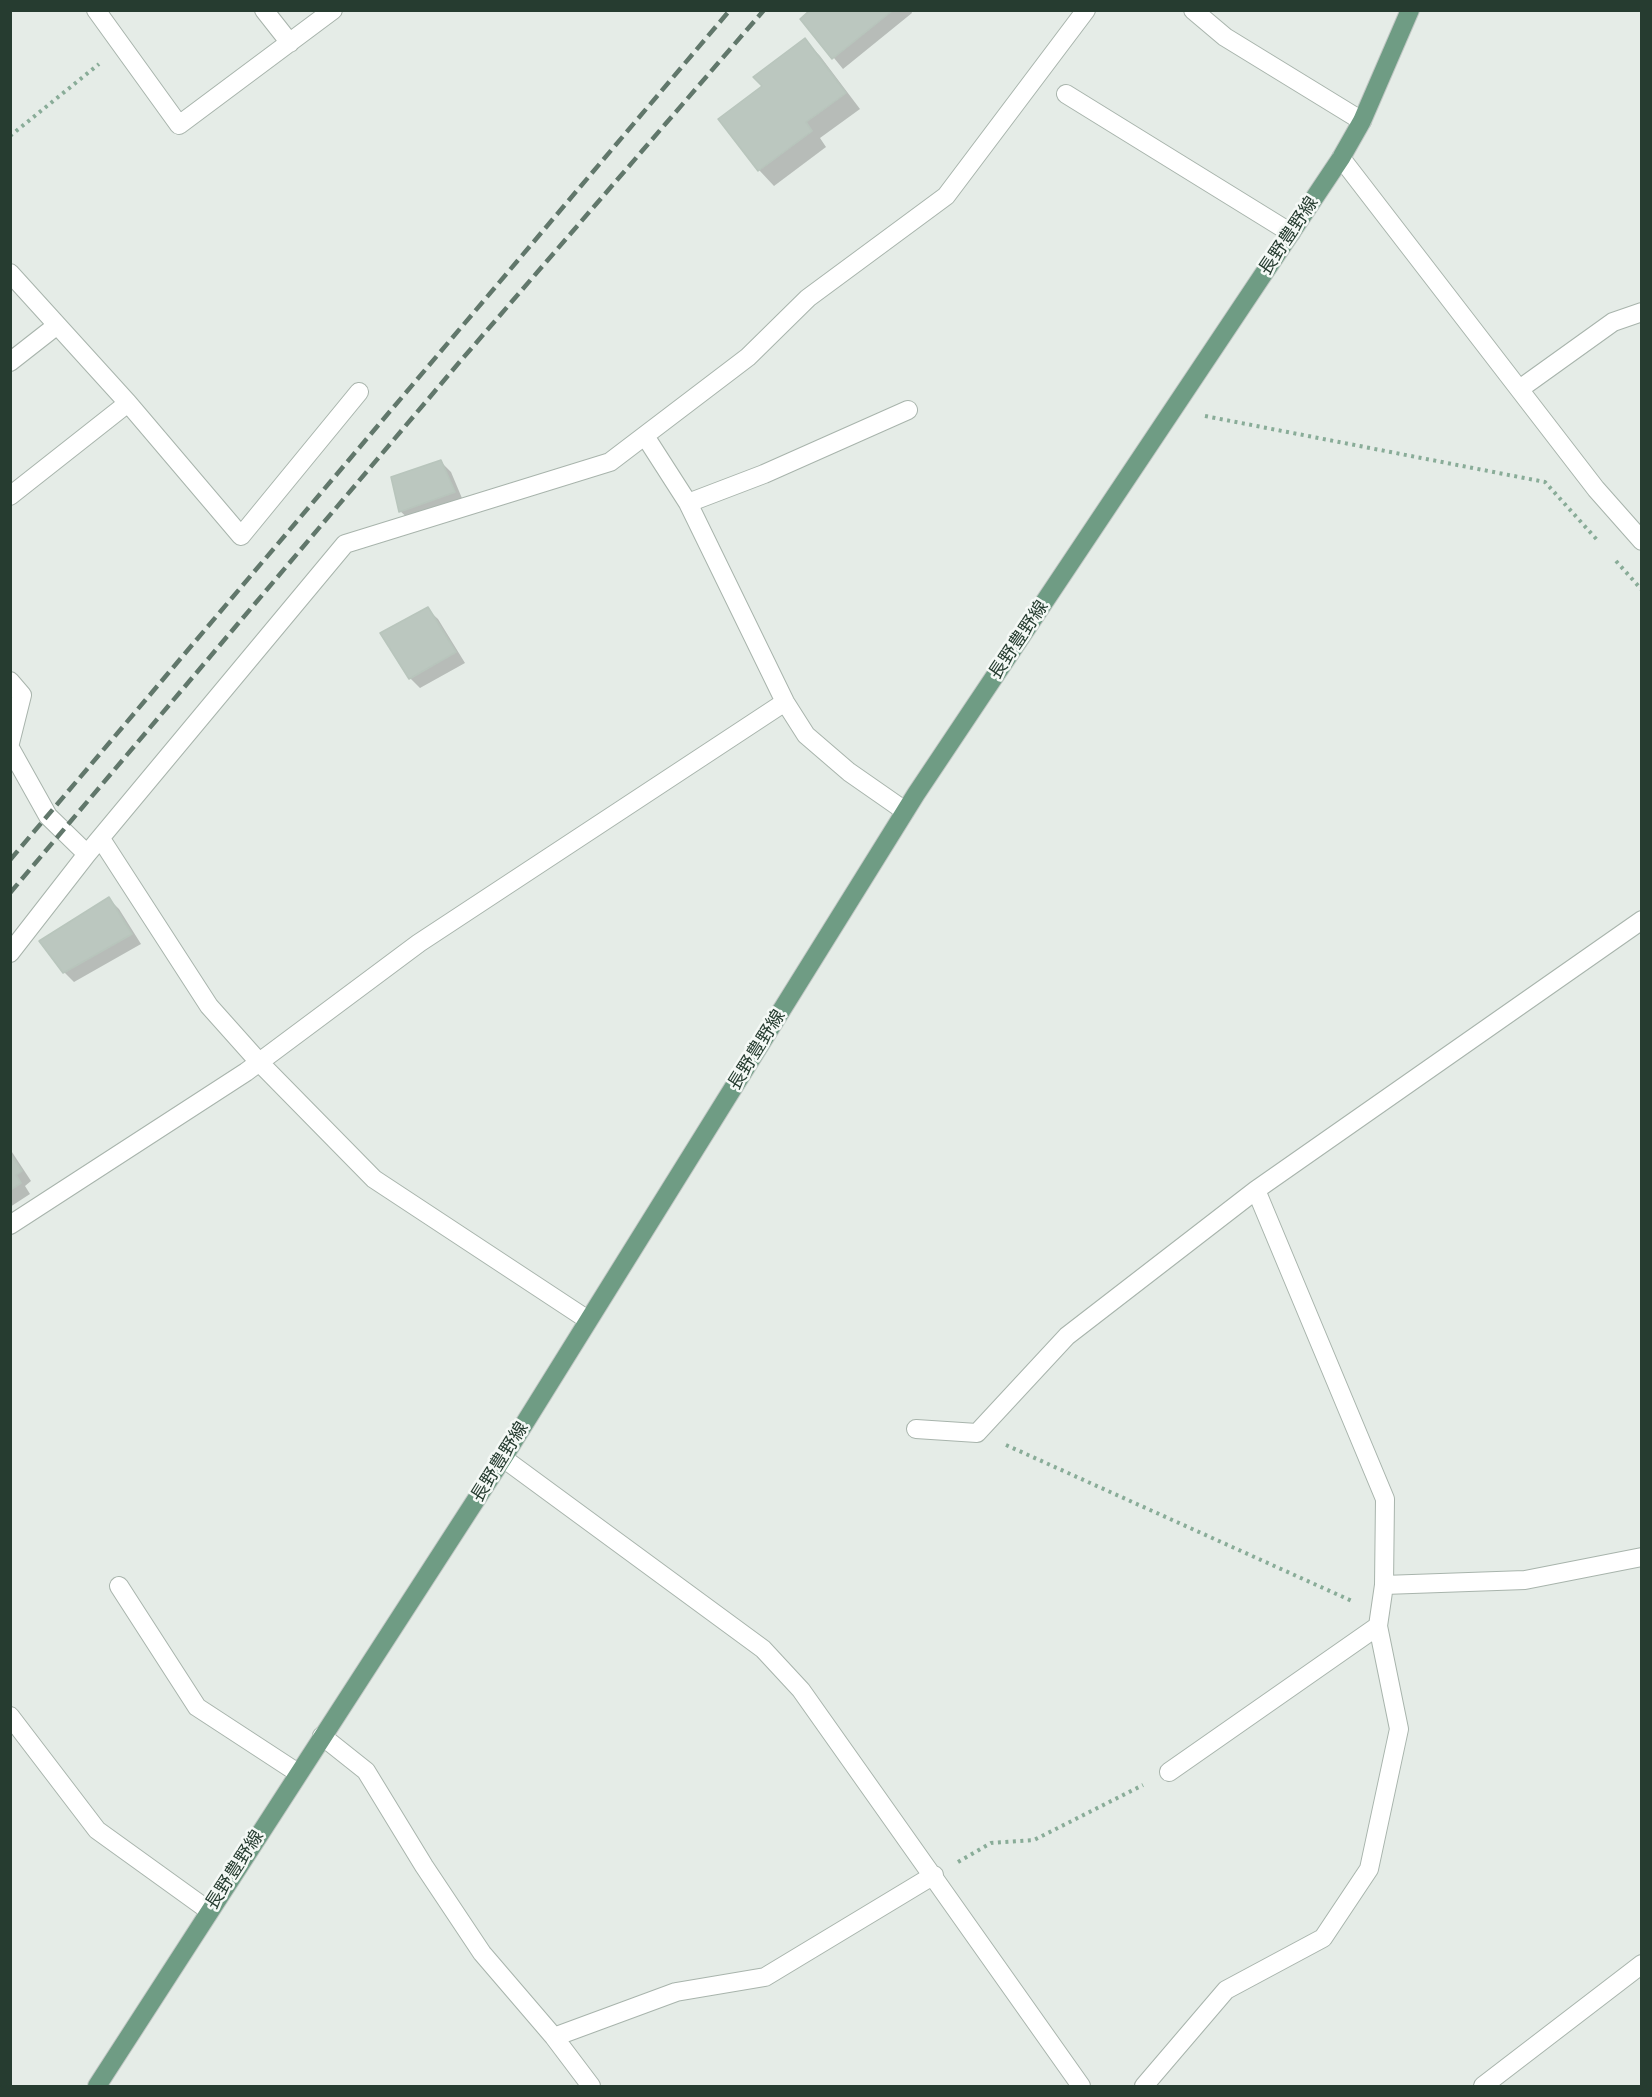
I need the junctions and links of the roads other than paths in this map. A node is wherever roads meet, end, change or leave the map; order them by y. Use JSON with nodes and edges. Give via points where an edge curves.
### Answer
{"nodes":[{"id":1,"x":96,"y":10,"type":"edge"},
{"id":2,"x":264,"y":10,"type":"edge"},
{"id":3,"x":333,"y":10,"type":"edge"},
{"id":4,"x":1086,"y":10,"type":"edge"},
{"id":5,"x":1193,"y":10,"type":"edge"},
{"id":6,"x":1410,"y":10,"type":"edge"},
{"id":7,"x":290,"y":44,"type":"junction"},
{"id":8,"x":1066,"y":94,"type":"dead end"},
{"id":9,"x":1362,"y":121,"type":"junction"},
{"id":10,"x":1341,"y":158,"type":"junction"},
{"id":11,"x":1291,"y":233,"type":"junction"},
{"id":12,"x":10,"y":273,"type":"edge"},
{"id":13,"x":1641,"y":312,"type":"edge"},
{"id":14,"x":56,"y":326,"type":"junction"},
{"id":15,"x":10,"y":362,"type":"edge"},
{"id":16,"x":1521,"y":388,"type":"junction"},
{"id":17,"x":359,"y":392,"type":"dead end"},
{"id":18,"x":128,"y":403,"type":"junction"},
{"id":19,"x":908,"y":410,"type":"dead end"},
{"id":20,"x":645,"y":436,"type":"junction"},
{"id":21,"x":10,"y":496,"type":"edge"},
{"id":22,"x":688,"y":503,"type":"junction"},
{"id":23,"x":1641,"y":542,"type":"edge"},
{"id":24,"x":10,"y":681,"type":"edge"},
{"id":25,"x":784,"y":702,"type":"junction"},
{"id":26,"x":10,"y":746,"type":"edge"},
{"id":27,"x":905,"y":811,"type":"junction"},
{"id":28,"x":101,"y":839,"type":"junction"},
{"id":29,"x":87,"y":854,"type":"junction"},
{"id":30,"x":1641,"y":920,"type":"edge"},
{"id":31,"x":10,"y":953,"type":"edge"},
{"id":32,"x":259,"y":1062,"type":"junction"},
{"id":33,"x":1256,"y":1190,"type":"junction"},
{"id":34,"x":10,"y":1225,"type":"edge"},
{"id":35,"x":588,"y":1320,"type":"junction"},
{"id":36,"x":916,"y":1430,"type":"dead end"},
{"id":37,"x":503,"y":1458,"type":"junction"},
{"id":38,"x":1641,"y":1557,"type":"edge"},
{"id":39,"x":1384,"y":1585,"type":"junction"},
{"id":40,"x":119,"y":1586,"type":"dead end"},
{"id":41,"x":1379,"y":1620,"type":"junction"},
{"id":42,"x":10,"y":1716,"type":"edge"},
{"id":43,"x":322,"y":1736,"type":"junction"},
{"id":44,"x":1169,"y":1772,"type":"road end"},
{"id":45,"x":298,"y":1773,"type":"junction"},
{"id":46,"x":934,"y":1875,"type":"junction"},
{"id":47,"x":208,"y":1910,"type":"junction"},
{"id":48,"x":1641,"y":1964,"type":"edge"},
{"id":49,"x":554,"y":2037,"type":"junction"},
{"id":50,"x":97,"y":2086,"type":"edge"},
{"id":51,"x":591,"y":2086,"type":"edge"},
{"id":52,"x":1082,"y":2086,"type":"edge"},
{"id":53,"x":1143,"y":2086,"type":"edge"},
{"id":54,"x":1483,"y":2086,"type":"edge"}],
"edges":[{"from":1,"to":7,"type":"street","via":[[179,125]]},
{"from":2,"to":7,"type":"street"},
{"from":3,"to":7,"type":"street"},
{"from":4,"to":20,"type":"street","via":[[946,196],[808,298],[748,357]]},
{"from":5,"to":9,"type":"street","via":[[1225,37]]},
{"from":6,"to":9,"type":"main road","name":"長野豊野線"},
{"from":8,"to":11,"type":"street"},
{"from":9,"to":10,"type":"main road","name":"長野豊野線"},
{"from":10,"to":11,"type":"main road","name":"長野豊野線"},
{"from":10,"to":16,"type":"street"},
{"from":11,"to":27,"type":"main road","name":"長野豊野線"},
{"from":12,"to":14,"type":"street"},
{"from":13,"to":16,"type":"street","via":[[1613,322]]},
{"from":14,"to":15,"type":"street"},
{"from":14,"to":18,"type":"street"},
{"from":16,"to":23,"type":"street"},
{"from":17,"to":18,"type":"street","via":[[241,536]]},
{"from":18,"to":21,"type":"street"},
{"from":19,"to":22,"type":"street"},
{"from":20,"to":22,"type":"street"},
{"from":20,"to":28,"type":"street","via":[[610,462],[345,544]]},
{"from":22,"to":25,"type":"street"},
{"from":24,"to":26,"type":"street","via":[[22,695]]},
{"from":25,"to":27,"type":"street","via":[[807,735],[849,772]]},
{"from":25,"to":32,"type":"street","via":[[419,943]]},
{"from":26,"to":29,"type":"street","via":[[48,816]]},
{"from":27,"to":35,"type":"main road","name":"長野豊野線"},
{"from":28,"to":29,"type":"street"},
{"from":28,"to":32,"type":"street","via":[[209,1006]]},
{"from":29,"to":31,"type":"street"},
{"from":30,"to":33,"type":"street"},
{"from":32,"to":34,"type":"street"},
{"from":32,"to":35,"type":"street","via":[[374,1179]]},
{"from":33,"to":36,"type":"street","via":[[1067,1336],[977,1433]]},
{"from":33,"to":39,"type":"street","via":[[1385,1499]]},
{"from":35,"to":37,"type":"main road","name":"長野豊野線"},
{"from":37,"to":43,"type":"main road","name":"長野豊野線"},
{"from":37,"to":46,"type":"street","via":[[763,1649],[801,1690]]},
{"from":38,"to":39,"type":"street","via":[[1525,1580]]},
{"from":39,"to":41,"type":"street"},
{"from":40,"to":45,"type":"street","via":[[197,1707]]},
{"from":41,"to":44,"type":"street"},
{"from":41,"to":53,"type":"street","via":[[1399,1730],[1369,1869],[1323,1938],[1226,1990]]},
{"from":42,"to":47,"type":"street","via":[[97,1830]]},
{"from":43,"to":45,"type":"main road","name":"長野豊野線"},
{"from":43,"to":49,"type":"street","via":[[366,1770],[482,1953]]},
{"from":45,"to":47,"type":"main road","name":"長野豊野線"},
{"from":46,"to":49,"type":"street","via":[[765,1977],[676,1992]]},
{"from":46,"to":52,"type":"street"},
{"from":47,"to":50,"type":"main road","name":"長野豊野線"},
{"from":48,"to":54,"type":"street"},
{"from":49,"to":51,"type":"street"}]}
